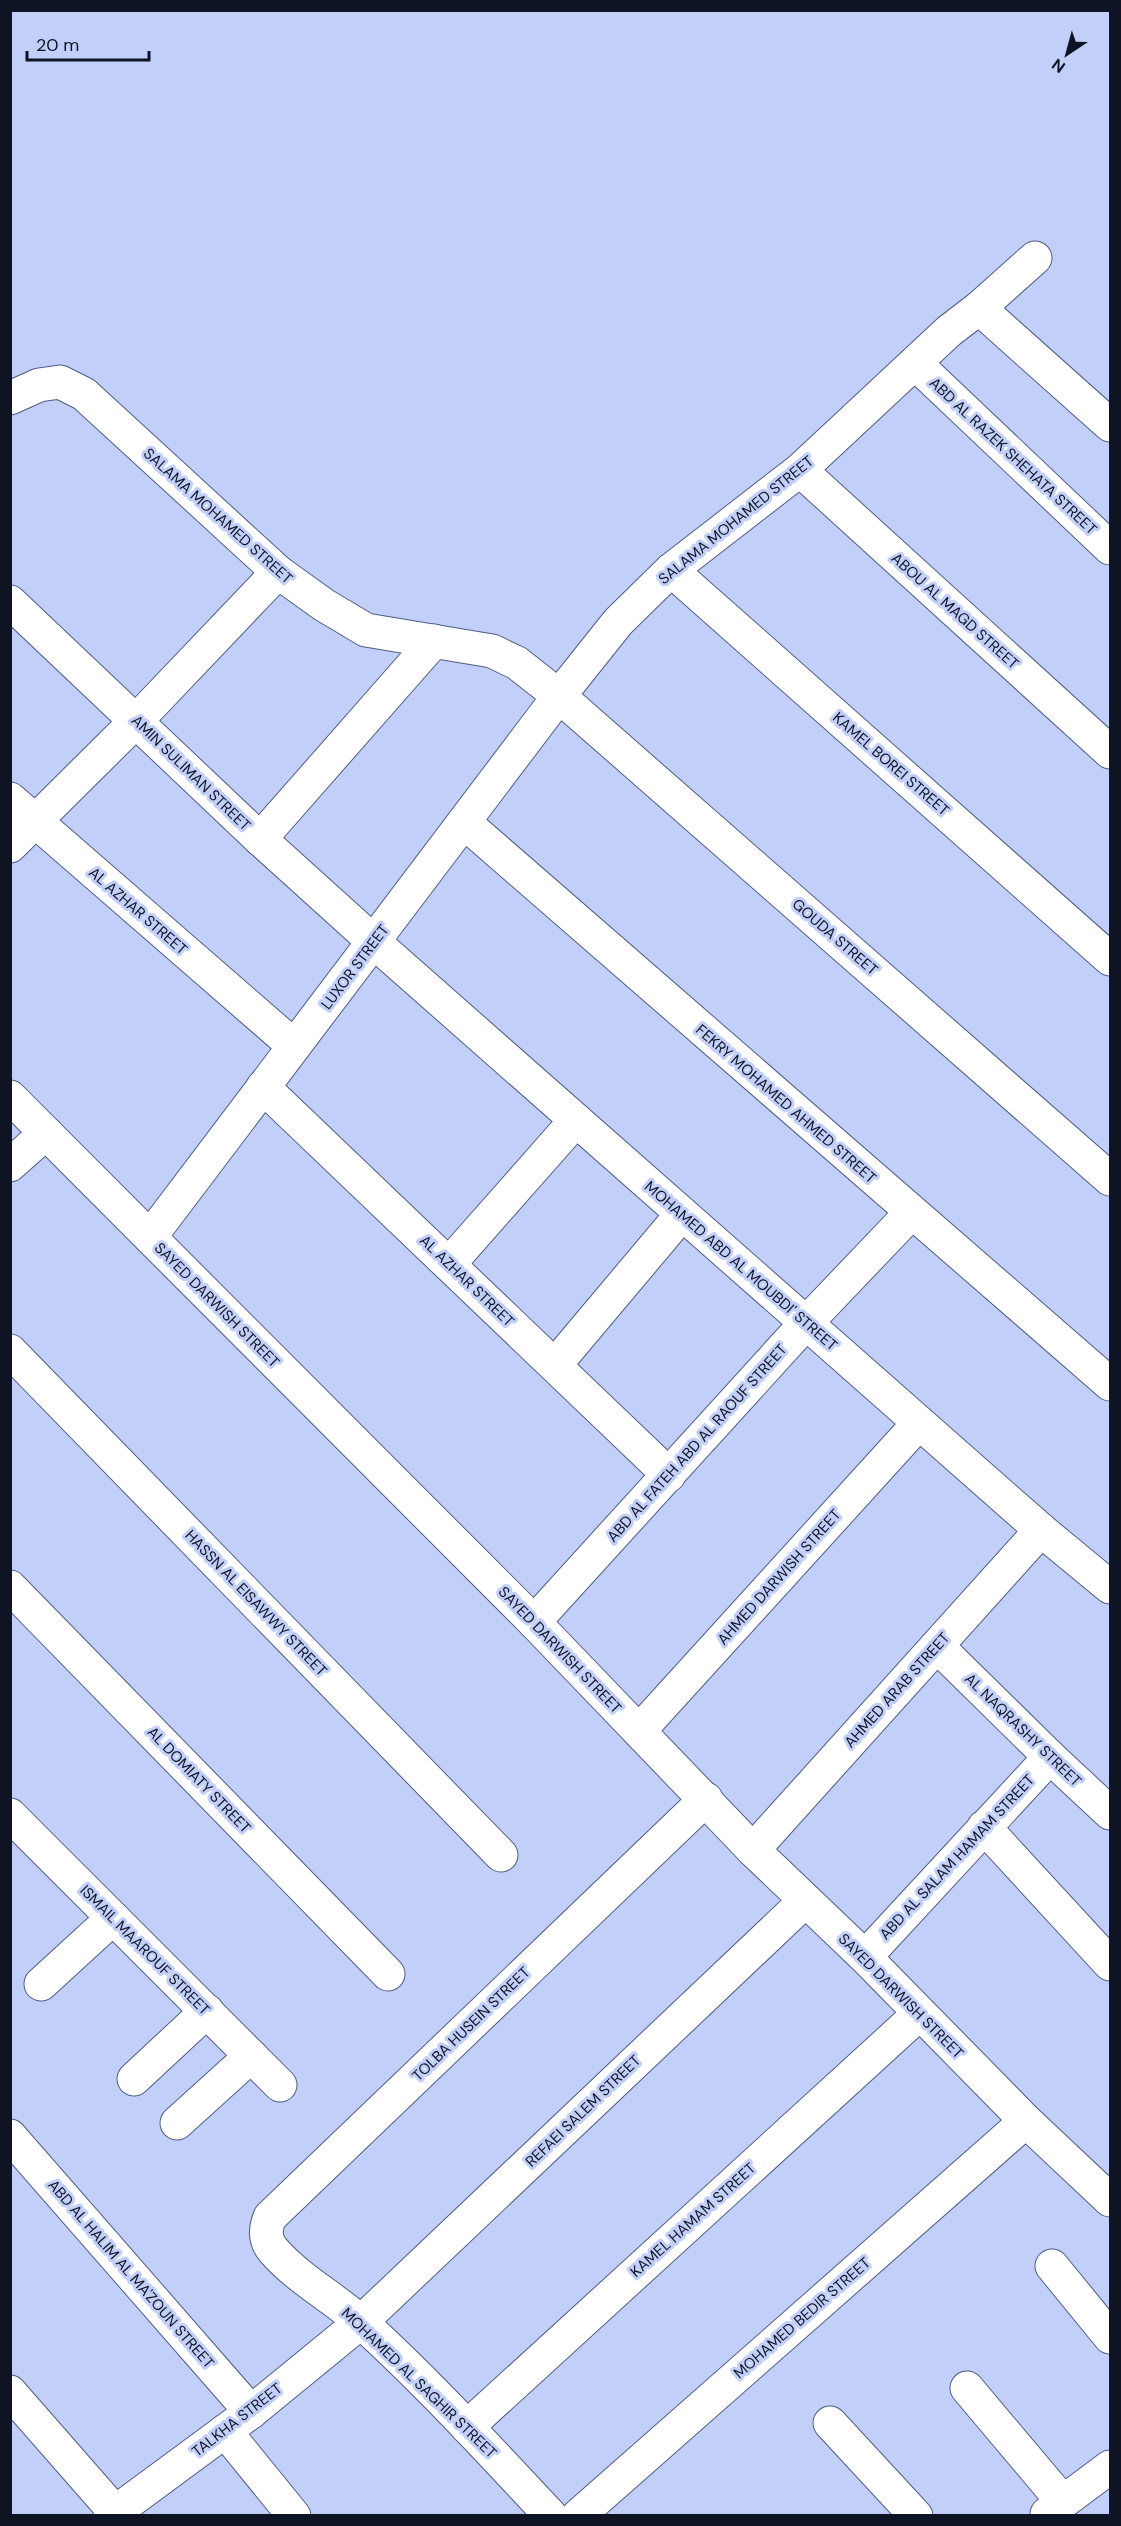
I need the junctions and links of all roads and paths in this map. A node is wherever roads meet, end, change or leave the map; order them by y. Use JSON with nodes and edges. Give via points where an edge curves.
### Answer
{"nodes":[{"id":1,"x":1035,"y":258,"type":"dead end"},
{"id":2,"x":979,"y":308,"type":"junction"},
{"id":3,"x":915,"y":363,"type":"junction"},
{"id":4,"x":10,"y":398,"type":"edge"},
{"id":5,"x":1110,"y":425,"type":"edge"},
{"id":6,"x":800,"y":470,"type":"junction"},
{"id":7,"x":1110,"y":548,"type":"edge"},
{"id":8,"x":671,"y":570,"type":"junction"},
{"id":9,"x":278,"y":572,"type":"junction"},
{"id":10,"x":10,"y":602,"type":"edge"},
{"id":11,"x":434,"y":641,"type":"junction"},
{"id":12,"x":559,"y":696,"type":"junction"},
{"id":13,"x":136,"y":721,"type":"junction"},
{"id":14,"x":1110,"y":752,"type":"edge"},
{"id":15,"x":22,"y":810,"type":"edge"},
{"id":16,"x":464,"y":822,"type":"junction"},
{"id":17,"x":260,"y":839,"type":"junction"},
{"id":18,"x":10,"y":846,"type":"edge"},
{"id":19,"x":374,"y":942,"type":"junction"},
{"id":20,"x":1110,"y":959,"type":"edge"},
{"id":21,"x":294,"y":1046,"type":"junction"},
{"id":22,"x":263,"y":1087,"type":"junction"},
{"id":23,"x":10,"y":1097,"type":"edge"},
{"id":24,"x":576,"y":1120,"type":"junction"},
{"id":25,"x":46,"y":1133,"type":"junction"},
{"id":26,"x":10,"y":1165,"type":"edge"},
{"id":27,"x":1110,"y":1179,"type":"edge"},
{"id":28,"x":911,"y":1213,"type":"junction"},
{"id":29,"x":682,"y":1214,"type":"junction"},
{"id":30,"x":150,"y":1237,"type":"junction"},
{"id":31,"x":449,"y":1264,"type":"junction"},
{"id":32,"x":806,"y":1323,"type":"junction"},
{"id":33,"x":10,"y":1351,"type":"edge"},
{"id":34,"x":555,"y":1365,"type":"junction"},
{"id":35,"x":1110,"y":1384,"type":"edge"},
{"id":36,"x":919,"y":1423,"type":"junction"},
{"id":37,"x":669,"y":1475,"type":"junction"},
{"id":38,"x":1041,"y":1530,"type":"junction"},
{"id":39,"x":10,"y":1587,"type":"edge"},
{"id":40,"x":1110,"y":1587,"type":"edge"},
{"id":41,"x":534,"y":1622,"type":"junction"},
{"id":42,"x":937,"y":1646,"type":"junction"},
{"id":43,"x":639,"y":1731,"type":"junction"},
{"id":44,"x":1050,"y":1757,"type":"junction"},
{"id":45,"x":706,"y":1799,"type":"junction"},
{"id":46,"x":1110,"y":1813,"type":"edge"},
{"id":47,"x":984,"y":1827,"type":"junction"},
{"id":48,"x":17,"y":1833,"type":"edge"},
{"id":49,"x":753,"y":1850,"type":"junction"},
{"id":50,"x":501,"y":1855,"type":"dead end"},
{"id":51,"x":805,"y":1901,"type":"junction"},
{"id":52,"x":113,"y":1918,"type":"junction"},
{"id":53,"x":865,"y":1957,"type":"junction"},
{"id":54,"x":1110,"y":1964,"type":"edge"},
{"id":55,"x":388,"y":1974,"type":"dead end"},
{"id":56,"x":41,"y":1984,"type":"dead end"},
{"id":57,"x":207,"y":2011,"type":"junction"},
{"id":58,"x":919,"y":2014,"type":"junction"},
{"id":59,"x":251,"y":2056,"type":"junction"},
{"id":60,"x":134,"y":2079,"type":"dead end"},
{"id":61,"x":280,"y":2085,"type":"dead end"},
{"id":62,"x":1026,"y":2121,"type":"junction"},
{"id":63,"x":177,"y":2123,"type":"dead end"},
{"id":64,"x":10,"y":2136,"type":"edge"},
{"id":65,"x":1110,"y":2200,"type":"edge"},
{"id":66,"x":280,"y":2258,"type":"joint"},
{"id":67,"x":1052,"y":2266,"type":"dead end"},
{"id":68,"x":361,"y":2322,"type":"junction"},
{"id":69,"x":1110,"y":2337,"type":"edge"},
{"id":70,"x":967,"y":2388,"type":"dead end"},
{"id":71,"x":10,"y":2392,"type":"edge"},
{"id":72,"x":238,"y":2421,"type":"junction"},
{"id":73,"x":830,"y":2422,"type":"dead end"},
{"id":74,"x":467,"y":2427,"type":"junction"},
{"id":75,"x":1110,"y":2467,"type":"edge"},
{"id":76,"x":1054,"y":2509,"type":"edge"},
{"id":77,"x":113,"y":2514,"type":"edge"},
{"id":78,"x":294,"y":2516,"type":"edge"},
{"id":79,"x":550,"y":2516,"type":"edge"},
{"id":80,"x":578,"y":2516,"type":"edge"},
{"id":81,"x":916,"y":2516,"type":"edge"}],
"edges":[{"from":1,"to":2,"type":"street","name":"SALAMA MOHAMED STREET"},
{"from":2,"to":3,"type":"street","name":"SALAMA MOHAMED STREET"},
{"from":2,"to":5,"type":"street"},
{"from":3,"to":6,"type":"street","name":"SALAMA MOHAMED STREET"},
{"from":3,"to":7,"type":"street","name":"ABD AL RAZEK SHEHATA STREET"},
{"from":4,"to":9,"type":"street","name":"SALAMA MOHAMED STREET","via":[[39,385],[60,382],[84,394]]},
{"from":6,"to":8,"type":"street","name":"SALAMA MOHAMED STREET"},
{"from":6,"to":14,"type":"street","name":"ABOU AL MAGD STREET"},
{"from":8,"to":12,"type":"street","name":"SALAMA MOHAMED STREET","via":[[618,622]]},
{"from":8,"to":20,"type":"street","name":"KAMEL BOREI STREET"},
{"from":9,"to":11,"type":"street","name":"SALAMA MOHAMED STREET","via":[[366,630]]},
{"from":9,"to":13,"type":"street"},
{"from":10,"to":13,"type":"street","name":"AMIN SULIMAN STREET"},
{"from":11,"to":12,"type":"street","name":"SALAMA MOHAMED STREET","via":[[492,651],[518,663]]},
{"from":11,"to":17,"type":"street"},
{"from":12,"to":16,"type":"street","name":"LUXOR STREET"},
{"from":12,"to":27,"type":"street","name":"GOUDA STREET"},
{"from":13,"to":15,"type":"street"},
{"from":13,"to":17,"type":"street","name":"AMIN SULIMAN STREET"},
{"from":15,"to":18,"type":"street"},
{"from":15,"to":21,"type":"street","name":"AL AZHAR STREET"},
{"from":16,"to":19,"type":"street","name":"LUXOR STREET"},
{"from":16,"to":28,"type":"street","name":"FEKRY MOHAMED AHMED STREET"},
{"from":17,"to":19,"type":"street","name":"AMIN SULIMAN STREET"},
{"from":19,"to":21,"type":"street","name":"LUXOR STREET"},
{"from":19,"to":24,"type":"street","name":"MOHAMED ABD AL MOUBDI' STREET"},
{"from":21,"to":22,"type":"street","name":"LUXOR STREET"},
{"from":22,"to":30,"type":"street","name":"LUXOR STREET"},
{"from":22,"to":31,"type":"street","name":"AL AZHAR STREET"},
{"from":23,"to":25,"type":"street","name":"SAYED DARWISH STREET"},
{"from":24,"to":29,"type":"street","name":"MOHAMED ABD AL MOUBDI' STREET"},
{"from":24,"to":31,"type":"street"},
{"from":25,"to":26,"type":"street"},
{"from":25,"to":30,"type":"street","name":"SAYED DARWISH STREET"},
{"from":28,"to":32,"type":"street","name":"ABD AL FATEH ABD AL RAOUF STREET"},
{"from":28,"to":35,"type":"street","name":"FEKRY MOHAMED AHMED STREET"},
{"from":29,"to":32,"type":"street","name":"MOHAMED ABD AL MOUBDI' STREET"},
{"from":29,"to":34,"type":"street"},
{"from":30,"to":41,"type":"street","name":"SAYED DARWISH STREET"},
{"from":31,"to":34,"type":"street","name":"AL AZHAR STREET"},
{"from":32,"to":36,"type":"street","name":"MOHAMED ABD AL MOUBDI' STREET"},
{"from":32,"to":37,"type":"street","name":"ABD AL FATEH ABD AL RAOUF STREET"},
{"from":33,"to":50,"type":"street","name":"HASSN AL EISAWWY STREET"},
{"from":34,"to":37,"type":"street","name":"AL AZHAR STREET"},
{"from":36,"to":38,"type":"street","name":"MOHAMED ABD AL MOUBDI' STREET"},
{"from":36,"to":43,"type":"street","name":"AHMED DARWISH STREET"},
{"from":37,"to":41,"type":"street","name":"ABD AL FATEH ABD AL RAOUF STREET"},
{"from":38,"to":40,"type":"street","name":"MOHAMED ABD AL MOUBDI' STREET"},
{"from":38,"to":42,"type":"street","name":"AHMED ARAB STREET"},
{"from":39,"to":55,"type":"street","name":"AL DOMIATY STREET"},
{"from":41,"to":43,"type":"street","name":"SAYED DARWISH STREET"},
{"from":42,"to":44,"type":"street","name":"AL NAQRASHY STREET"},
{"from":42,"to":49,"type":"street","name":"AHMED ARAB STREET"},
{"from":43,"to":45,"type":"street","name":"SAYED DARWISH STREET"},
{"from":44,"to":46,"type":"street","name":"AL NAQRASHY STREET"},
{"from":44,"to":47,"type":"street","name":"ABD AL SALAM HAMAM STREET"},
{"from":45,"to":49,"type":"street","name":"SAYED DARWISH STREET"},
{"from":45,"to":66,"type":"street","name":"TOLBA HUSEIN STREET","via":[[270,2217],[266,2239]]},
{"from":47,"to":53,"type":"street","name":"ABD AL SALAM HAMAM STREET"},
{"from":47,"to":54,"type":"street"},
{"from":48,"to":52,"type":"street","name":"ISMAIL MAAROUF STREET"},
{"from":49,"to":51,"type":"street","name":"SAYED DARWISH STREET"},
{"from":51,"to":53,"type":"street","name":"SAYED DARWISH STREET"},
{"from":51,"to":68,"type":"street","name":"REFAEI SALEM STREET"},
{"from":52,"to":56,"type":"street"},
{"from":52,"to":57,"type":"street","name":"ISMAIL MAAROUF STREET"},
{"from":53,"to":58,"type":"street","name":"SAYED DARWISH STREET"},
{"from":57,"to":59,"type":"street","name":"ISMAIL MAAROUF STREET"},
{"from":57,"to":60,"type":"street"},
{"from":58,"to":62,"type":"street","name":"SAYED DARWISH STREET"},
{"from":58,"to":74,"type":"street","name":"KAMEL HAMAM STREET"},
{"from":59,"to":61,"type":"street","name":"ISMAIL MAAROUF STREET"},
{"from":59,"to":63,"type":"street"},
{"from":62,"to":65,"type":"street","name":"SAYED DARWISH STREET"},
{"from":62,"to":80,"type":"street","name":"MOHAMED BEDIR STREET"},
{"from":64,"to":72,"type":"street","name":"ABD AL HALIM AL MA'ZOUN STREET"},
{"from":66,"to":68,"type":"street","name":"MOHAMED AL SAGHIR STREET"},
{"from":67,"to":69,"type":"street"},
{"from":68,"to":72,"type":"street","name":"TALKHA STREET"},
{"from":68,"to":74,"type":"street","name":"MOHAMED AL SAGHIR STREET"},
{"from":70,"to":76,"type":"street"},
{"from":71,"to":77,"type":"street"},
{"from":72,"to":77,"type":"street","name":"TALKHA STREET"},
{"from":72,"to":78,"type":"street","name":"ABD AL HALIM AL MA'ZOUN STREET"},
{"from":73,"to":81,"type":"street"},
{"from":74,"to":79,"type":"street","name":"MOHAMED AL SAGHIR STREET"},
{"from":75,"to":76,"type":"street"}]}
